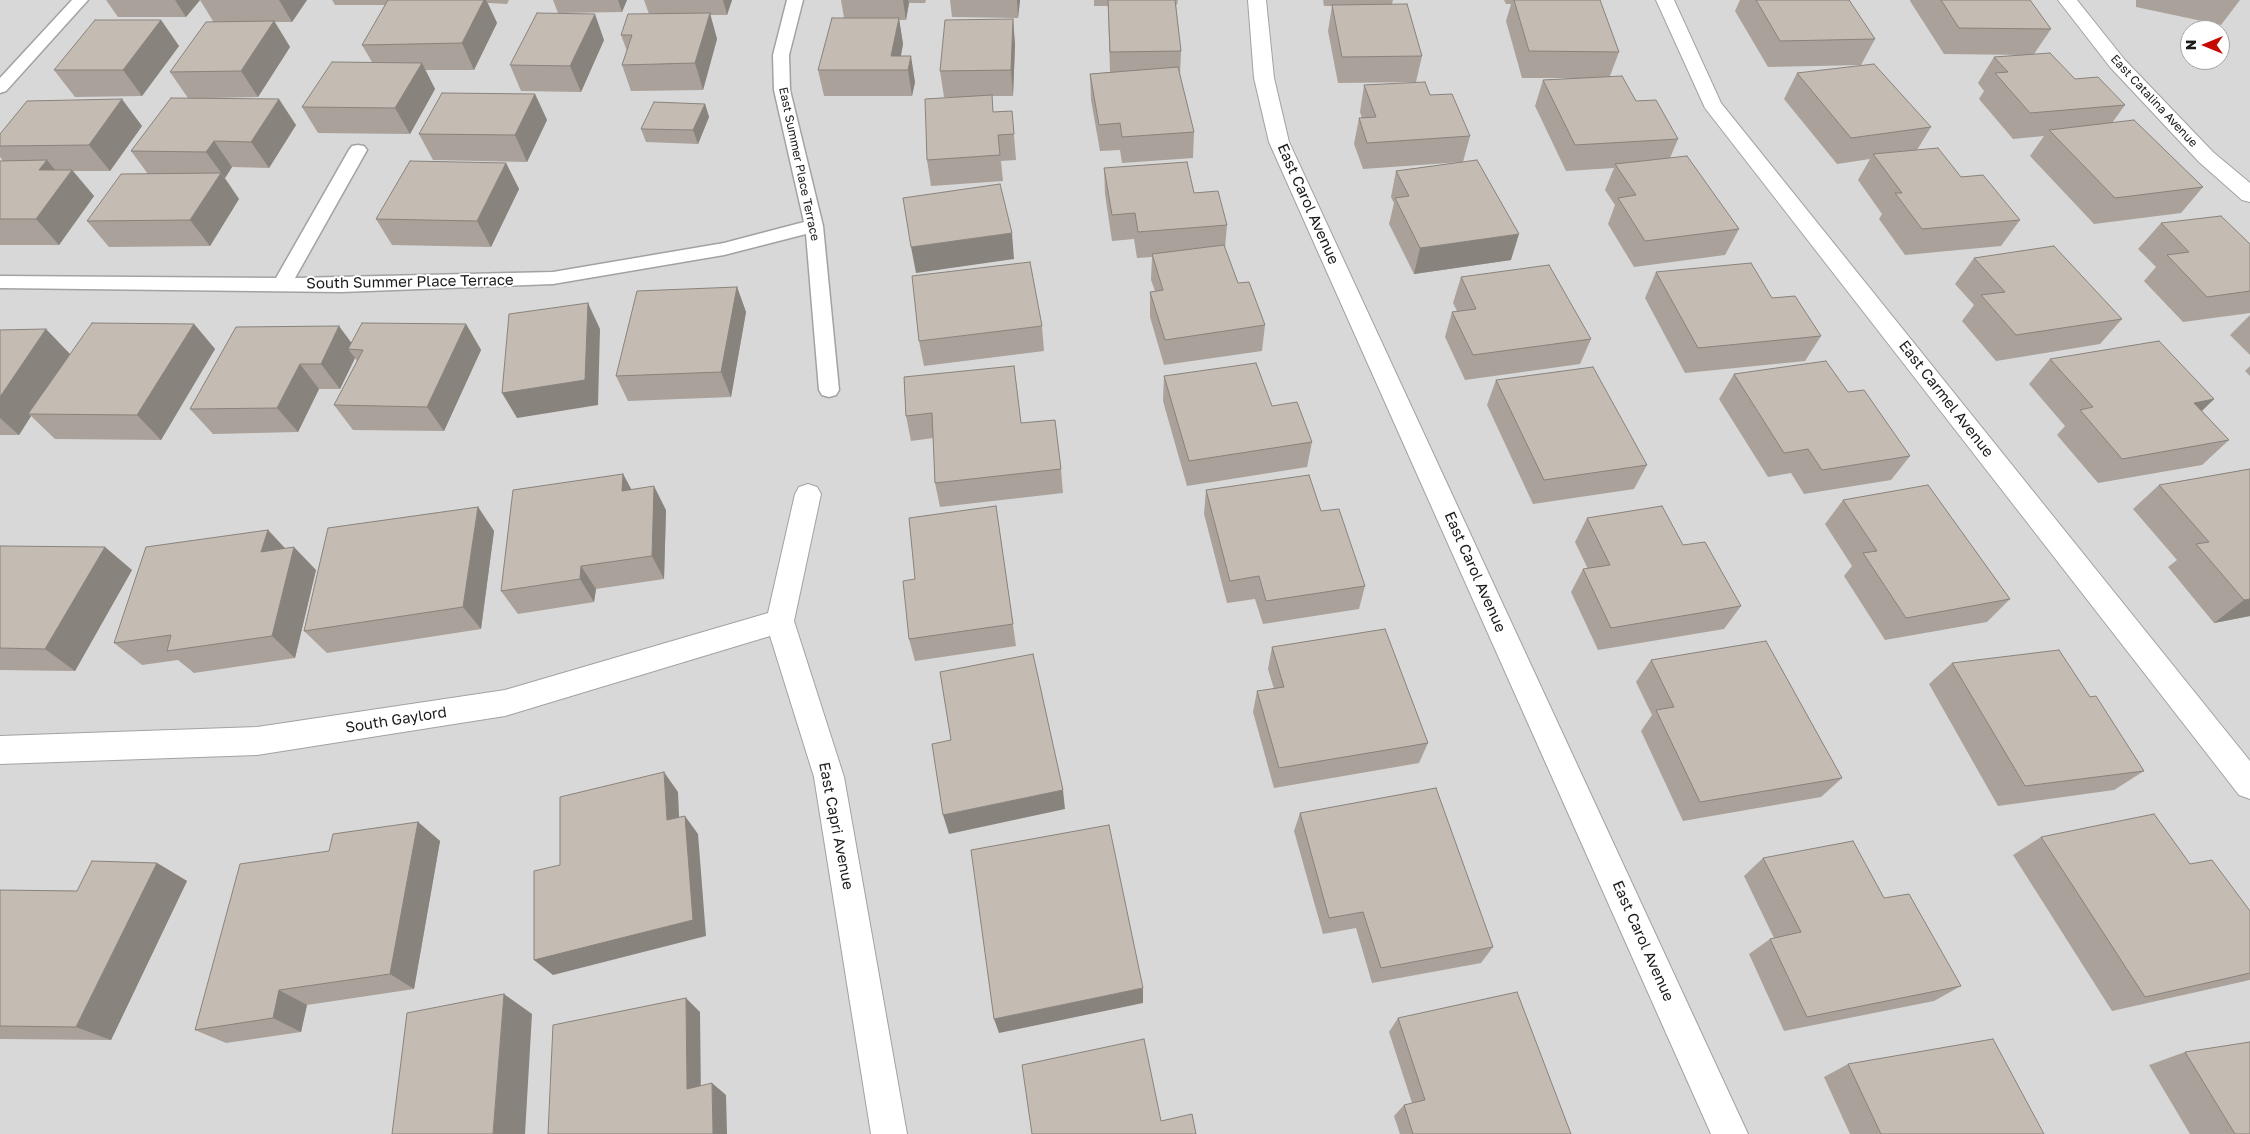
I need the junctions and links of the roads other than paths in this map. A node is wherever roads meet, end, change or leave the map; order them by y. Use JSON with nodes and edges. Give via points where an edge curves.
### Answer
{"nodes":[{"id":1,"x":80,"y":0,"type":"edge"},
{"id":2,"x":795,"y":0,"type":"edge"},
{"id":3,"x":1257,"y":0,"type":"edge"},
{"id":4,"x":1665,"y":0,"type":"edge"},
{"id":5,"x":2067,"y":0,"type":"edge"},
{"id":6,"x":0,"y":88,"type":"edge"},
{"id":7,"x":358,"y":150,"type":"dead end"},
{"id":8,"x":2250,"y":195,"type":"edge"},
{"id":9,"x":814,"y":226,"type":"junction"},
{"id":10,"x":0,"y":282,"type":"edge"},
{"id":11,"x":282,"y":284,"type":"junction"},
{"id":12,"x":829,"y":390,"type":"dead end"},
{"id":13,"x":808,"y":494,"type":"dead end"},
{"id":14,"x":780,"y":621,"type":"junction"},
{"id":15,"x":0,"y":750,"type":"edge"},
{"id":16,"x":2250,"y":784,"type":"edge"},
{"id":17,"x":889,"y":1134,"type":"edge"},
{"id":18,"x":1730,"y":1134,"type":"edge"}],
"edges":[{"from":1,"to":6,"type":"lane"},
{"from":2,"to":9,"type":"lane","name":"East Summer Place Terrace","via":[[781,55],[782,90]]},
{"from":3,"to":18,"type":"street","name":"East Carol Avenue","via":[[1264,78],[1279,142]]},
{"from":4,"to":16,"type":"street","name":"East Carmel Avenue","via":[[1712,104]]},
{"from":5,"to":8,"type":"street","name":"East Catalina Avenue","via":[[2124,70],[2206,157]]},
{"from":7,"to":11,"type":"lane"},
{"from":9,"to":11,"type":"lane","name":"South Summer Place Terrace","via":[[724,248],[553,278]]},
{"from":9,"to":12,"type":"lane","name":"East Summer Place Terrace"},
{"from":10,"to":11,"type":"lane","name":"South Summer Place Terrace"},
{"from":13,"to":14,"type":"street","name":"East Capri Avenue"},
{"from":14,"to":15,"type":"street","name":"South Gaylord","via":[[505,703],[257,741]]},
{"from":14,"to":17,"type":"street","name":"East Capri Avenue","via":[[829,777]]}]}
